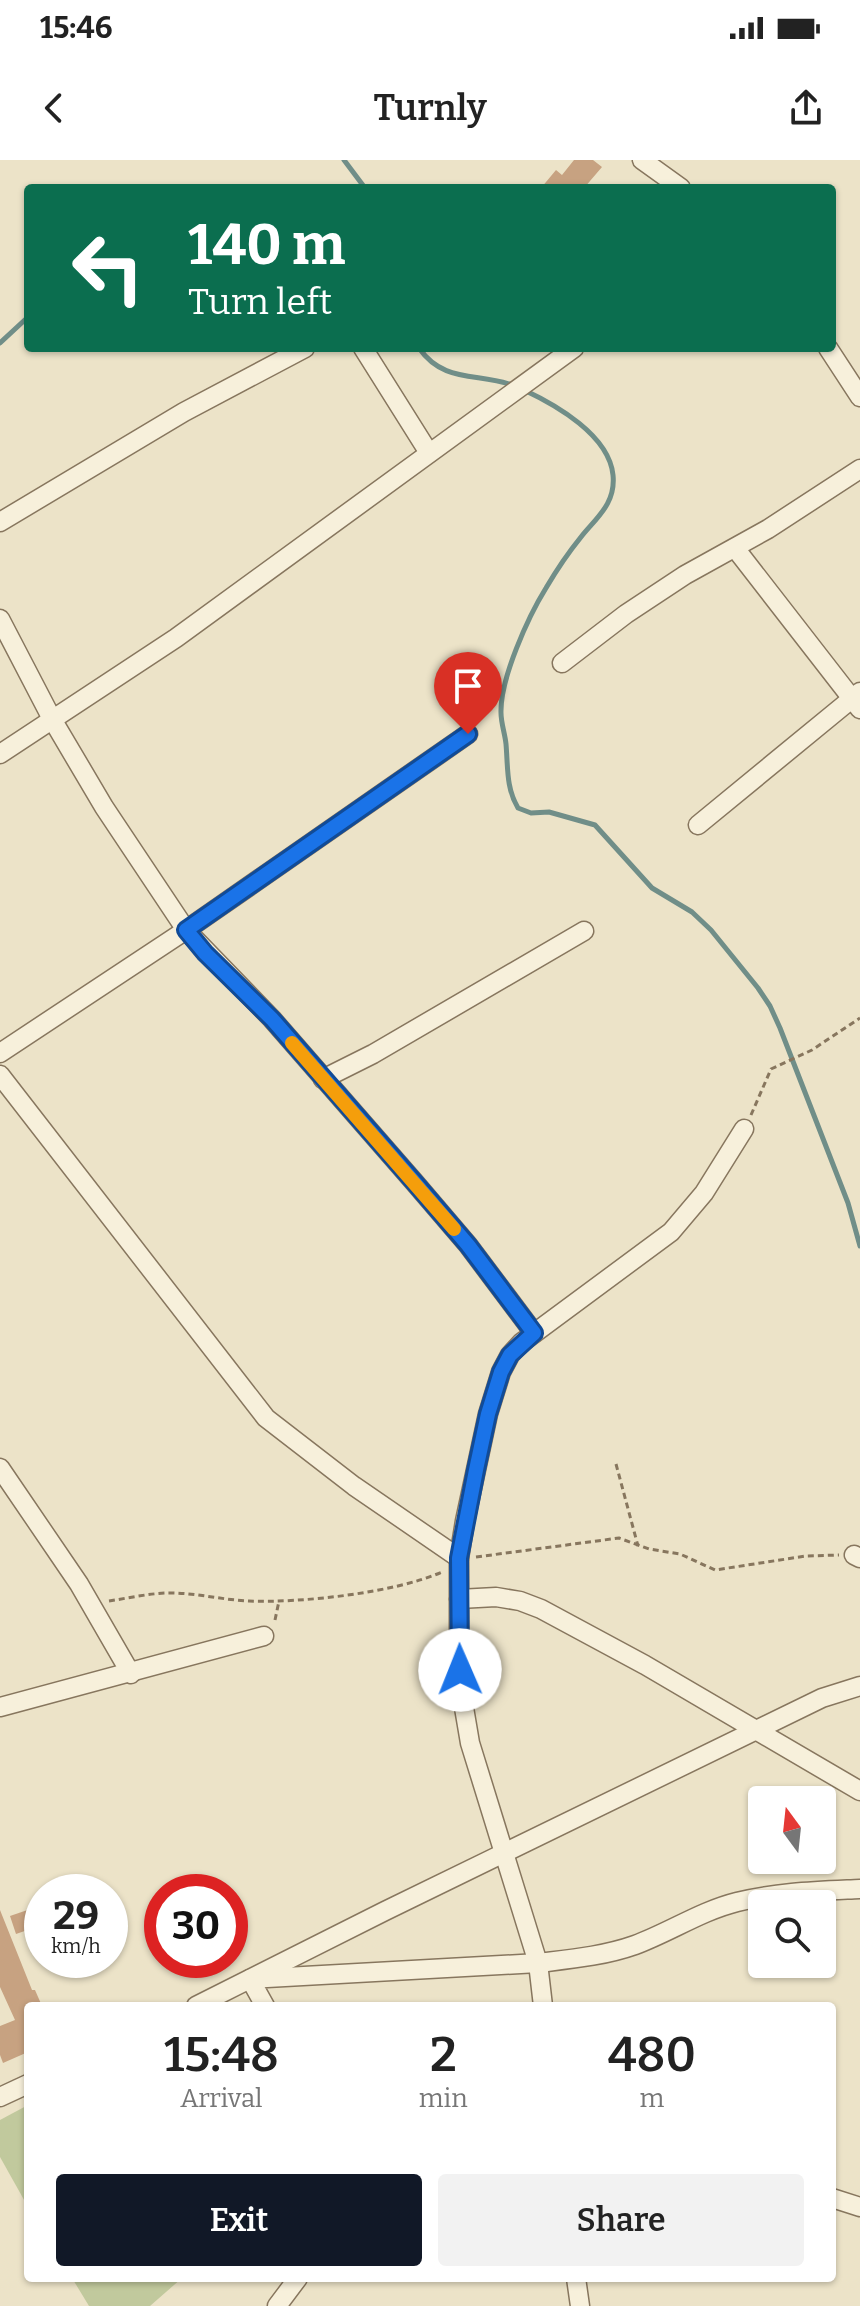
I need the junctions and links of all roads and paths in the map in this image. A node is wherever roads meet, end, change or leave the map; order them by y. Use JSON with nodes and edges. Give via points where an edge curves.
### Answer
{"nodes":[{"id":1,"x":642,"y":160,"type":"edge"},
{"id":2,"x":675,"y":184,"type":"edge"},
{"id":3,"x":297,"y":352,"type":"edge"},
{"id":4,"x":366,"y":352,"type":"edge"},
{"id":5,"x":568,"y":352,"type":"edge"},
{"id":6,"x":831,"y":352,"type":"edge"},
{"id":7,"x":860,"y":397,"type":"edge"},
{"id":8,"x":429,"y":453,"type":"junction"},
{"id":9,"x":860,"y":469,"type":"edge"},
{"id":10,"x":0,"y":522,"type":"edge"},
{"id":11,"x":735,"y":548,"type":"junction"},
{"id":12,"x":0,"y":619,"type":"edge"},
{"id":13,"x":562,"y":663,"type":"dead end"},
{"id":14,"x":857,"y":700,"type":"edge"},
{"id":15,"x":52,"y":719,"type":"junction"},
{"id":16,"x":468,"y":734,"type":"dead end"},
{"id":17,"x":0,"y":754,"type":"edge"},
{"id":18,"x":698,"y":825,"type":"dead end"},
{"id":19,"x":186,"y":930,"type":"junction"},
{"id":20,"x":584,"y":931,"type":"dead end"},
{"id":21,"x":860,"y":1018,"type":"edge"},
{"id":22,"x":0,"y":1053,"type":"edge"},
{"id":23,"x":0,"y":1075,"type":"edge"},
{"id":24,"x":323,"y":1079,"type":"junction"},
{"id":25,"x":744,"y":1129,"type":"joint"},
{"id":26,"x":534,"y":1333,"type":"junction"},
{"id":27,"x":616,"y":1464,"type":"dead end"},
{"id":28,"x":0,"y":1468,"type":"edge"},
{"id":29,"x":638,"y":1546,"type":"junction"},
{"id":30,"x":857,"y":1556,"type":"edge"},
{"id":31,"x":459,"y":1558,"type":"junction"},
{"id":32,"x":459,"y":1599,"type":"junction"},
{"id":33,"x":90,"y":1603,"type":"junction"},
{"id":34,"x":264,"y":1636,"type":"dead end"},
{"id":35,"x":131,"y":1674,"type":"junction"},
{"id":36,"x":860,"y":1686,"type":"edge"},
{"id":37,"x":0,"y":1707,"type":"edge"},
{"id":38,"x":756,"y":1731,"type":"junction"},
{"id":39,"x":860,"y":1791,"type":"edge"},
{"id":40,"x":503,"y":1854,"type":"junction"},
{"id":41,"x":860,"y":1889,"type":"edge"},
{"id":42,"x":538,"y":1963,"type":"junction"},
{"id":43,"x":250,"y":1979,"type":"junction"},
{"id":44,"x":204,"y":2002,"type":"edge"},
{"id":45,"x":263,"y":2002,"type":"edge"},
{"id":46,"x":543,"y":2002,"type":"edge"},
{"id":47,"x":24,"y":2086,"type":"edge"},
{"id":48,"x":0,"y":2097,"type":"edge"},
{"id":49,"x":836,"y":2199,"type":"edge"},
{"id":50,"x":860,"y":2207,"type":"edge"},
{"id":51,"x":295,"y":2282,"type":"edge"},
{"id":52,"x":577,"y":2282,"type":"edge"},
{"id":53,"x":277,"y":2306,"type":"edge"},
{"id":54,"x":580,"y":2306,"type":"edge"}],
"edges":[{"from":1,"to":2,"type":"street"},
{"from":3,"to":10,"type":"street","via":[[184,412]]},
{"from":4,"to":8,"type":"street"},
{"from":5,"to":8,"type":"street"},
{"from":6,"to":7,"type":"street"},
{"from":8,"to":15,"type":"street","via":[[176,638]]},
{"from":9,"to":11,"type":"street"},
{"from":11,"to":13,"type":"street","via":[[626,614]]},
{"from":11,"to":14,"type":"street"},
{"from":12,"to":15,"type":"street"},
{"from":14,"to":18,"type":"street"},
{"from":15,"to":17,"type":"street"},
{"from":15,"to":19,"type":"street"},
{"from":16,"to":19,"type":"street"},
{"from":19,"to":22,"type":"street"},
{"from":19,"to":24,"type":"street"},
{"from":20,"to":24,"type":"street"},
{"from":21,"to":25,"type":"path","via":[[771,1069]]},
{"from":23,"to":31,"type":"street","via":[[266,1418]]},
{"from":24,"to":26,"type":"street","via":[[468,1245]]},
{"from":25,"to":26,"type":"street","via":[[704,1193],[671,1232]]},
{"from":26,"to":31,"type":"street","via":[[510,1355],[501,1372]]},
{"from":27,"to":29,"type":"path"},
{"from":28,"to":33,"type":"street"},
{"from":29,"to":30,"type":"path","via":[[668,1550],[715,1570],[806,1556]]},
{"from":29,"to":31,"type":"path","via":[[619,1538]]},
{"from":31,"to":32,"type":"street"},
{"from":31,"to":33,"type":"path","via":[[432,1577],[339,1596],[247,1601],[167,1593]]},
{"from":32,"to":38,"type":"street","via":[[496,1597],[541,1609]]},
{"from":32,"to":40,"type":"street","via":[[461,1690],[470,1743]]},
{"from":33,"to":35,"type":"street"},
{"from":34,"to":35,"type":"street"},
{"from":35,"to":37,"type":"street"},
{"from":36,"to":38,"type":"street","via":[[822,1698]]},
{"from":38,"to":39,"type":"street"},
{"from":38,"to":40,"type":"street"},
{"from":40,"to":42,"type":"street"},
{"from":40,"to":43,"type":"street"},
{"from":41,"to":42,"type":"street","via":[[738,1902],[608,1953]]},
{"from":42,"to":43,"type":"street"},
{"from":42,"to":46,"type":"street"},
{"from":43,"to":44,"type":"street"},
{"from":43,"to":45,"type":"street"},
{"from":47,"to":48,"type":"street"},
{"from":49,"to":50,"type":"street"},
{"from":51,"to":53,"type":"street"},
{"from":52,"to":54,"type":"street"}]}
